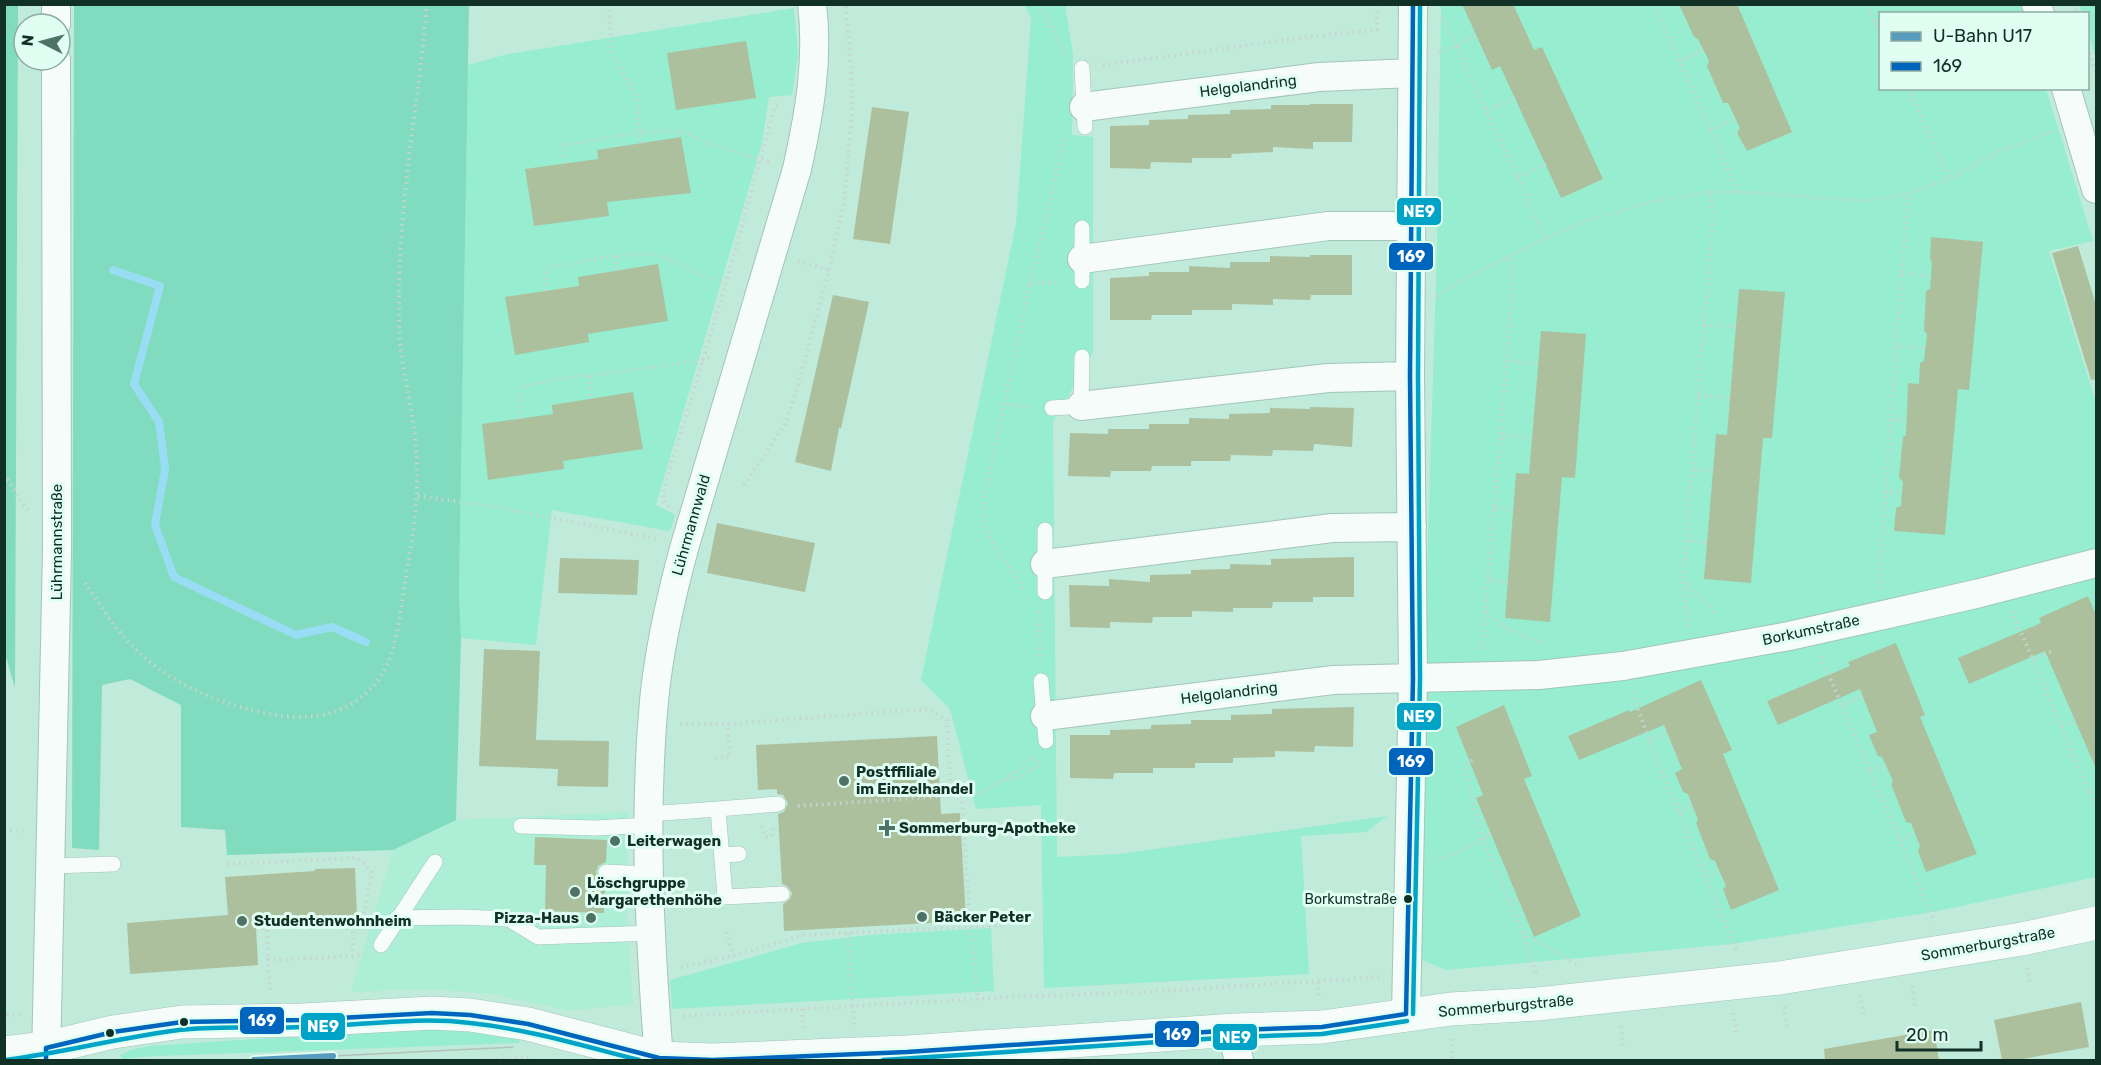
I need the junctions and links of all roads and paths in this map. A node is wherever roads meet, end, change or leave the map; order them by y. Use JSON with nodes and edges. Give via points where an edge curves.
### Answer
{"nodes":[{"id":1,"x":428,"y":4,"type":"edge"},
{"id":2,"x":608,"y":4,"type":"edge"},
{"id":3,"x":812,"y":4,"type":"edge"},
{"id":4,"x":845,"y":4,"type":"edge"},
{"id":5,"x":1041,"y":4,"type":"edge"},
{"id":6,"x":1377,"y":4,"type":"edge"},
{"id":7,"x":1413,"y":4,"type":"edge"},
{"id":8,"x":1654,"y":4,"type":"edge"},
{"id":9,"x":1866,"y":4,"type":"edge"},
{"id":10,"x":1879,"y":19,"type":"edge"},
{"id":11,"x":1874,"y":21,"type":"junction"},
{"id":12,"x":1879,"y":30,"type":"edge"},
{"id":13,"x":1476,"y":35,"type":"dead end"},
{"id":14,"x":1456,"y":46,"type":"junction"},
{"id":15,"x":1703,"y":50,"type":"dead end"},
{"id":16,"x":2089,"y":50,"type":"edge"},
{"id":17,"x":1438,"y":53,"type":"dead end"},
{"id":18,"x":1680,"y":61,"type":"junction"},
{"id":19,"x":1082,"y":68,"type":"junction"},
{"id":20,"x":56,"y":72,"type":"edge"},
{"id":21,"x":1412,"y":73,"type":"junction"},
{"id":22,"x":2097,"y":74,"type":"edge"},
{"id":23,"x":1909,"y":90,"type":"edge"},
{"id":24,"x":2067,"y":90,"type":"edge"},
{"id":25,"x":1515,"y":98,"type":"dead end"},
{"id":26,"x":811,"y":105,"type":"junction"},
{"id":27,"x":1487,"y":111,"type":"junction"},
{"id":28,"x":1084,"y":117,"type":"junction"},
{"id":29,"x":1735,"y":119,"type":"dead end"},
{"id":30,"x":2078,"y":123,"type":"junction"},
{"id":31,"x":1710,"y":130,"type":"junction"},
{"id":32,"x":640,"y":132,"type":"junction"},
{"id":33,"x":641,"y":143,"type":"dead end"},
{"id":34,"x":761,"y":160,"type":"junction"},
{"id":35,"x":566,"y":164,"type":"dead end"},
{"id":36,"x":1545,"y":164,"type":"dead end"},
{"id":37,"x":796,"y":169,"type":"junction"},
{"id":38,"x":1518,"y":177,"type":"junction"},
{"id":39,"x":1949,"y":179,"type":"junction"},
{"id":40,"x":2097,"y":189,"type":"edge"},
{"id":41,"x":1710,"y":192,"type":"junction"},
{"id":42,"x":1738,"y":192,"type":"junction"},
{"id":43,"x":1908,"y":194,"type":"junction"},
{"id":44,"x":1411,"y":226,"type":"junction"},
{"id":45,"x":1082,"y":228,"type":"dead end"},
{"id":46,"x":1546,"y":238,"type":"junction"},
{"id":47,"x":614,"y":256,"type":"junction"},
{"id":48,"x":1508,"y":257,"type":"junction"},
{"id":49,"x":1082,"y":270,"type":"junction"},
{"id":50,"x":618,"y":271,"type":"dead end"},
{"id":51,"x":1902,"y":273,"type":"junction"},
{"id":52,"x":1931,"y":276,"type":"dead end"},
{"id":53,"x":726,"y":283,"type":"junction"},
{"id":54,"x":1030,"y":284,"type":"junction"},
{"id":55,"x":546,"y":291,"type":"dead end"},
{"id":56,"x":1411,"y":313,"type":"junction"},
{"id":57,"x":1704,"y":325,"type":"junction"},
{"id":58,"x":1736,"y":326,"type":"dead end"},
{"id":59,"x":1896,"y":346,"type":"junction"},
{"id":60,"x":743,"y":348,"type":"junction"},
{"id":61,"x":1925,"y":348,"type":"dead end"},
{"id":62,"x":1082,"y":357,"type":"dead end"},
{"id":63,"x":703,"y":360,"type":"junction"},
{"id":64,"x":1507,"y":361,"type":"junction"},
{"id":65,"x":1538,"y":364,"type":"dead end"},
{"id":66,"x":590,"y":376,"type":"junction"},
{"id":67,"x":1410,"y":376,"type":"junction"},
{"id":68,"x":1698,"y":395,"type":"junction"},
{"id":69,"x":1730,"y":398,"type":"dead end"},
{"id":70,"x":591,"y":399,"type":"dead end"},
{"id":71,"x":1003,"y":404,"type":"junction"},
{"id":72,"x":1081,"y":406,"type":"junction"},
{"id":73,"x":1052,"y":408,"type":"joint"},
{"id":74,"x":520,"y":419,"type":"dead end"},
{"id":75,"x":1891,"y":420,"type":"junction"},
{"id":76,"x":1907,"y":421,"type":"dead end"},
{"id":77,"x":1501,"y":435,"type":"junction"},
{"id":78,"x":1532,"y":438,"type":"dead end"},
{"id":79,"x":1693,"y":471,"type":"junction"},
{"id":80,"x":1713,"y":471,"type":"dead end"},
{"id":81,"x":744,"y":485,"type":"dead end"},
{"id":82,"x":1885,"y":491,"type":"junction"},
{"id":83,"x":1902,"y":493,"type":"dead end"},
{"id":84,"x":418,"y":496,"type":"junction"},
{"id":85,"x":1495,"y":508,"type":"junction"},
{"id":86,"x":673,"y":509,"type":"dead end"},
{"id":87,"x":1514,"y":510,"type":"dead end"},
{"id":88,"x":1412,"y":527,"type":"junction"},
{"id":89,"x":1045,"y":530,"type":"dead end"},
{"id":90,"x":1687,"y":541,"type":"junction"},
{"id":91,"x":1707,"y":542,"type":"dead end"},
{"id":92,"x":685,"y":545,"type":"junction"},
{"id":93,"x":57,"y":551,"type":"junction"},
{"id":94,"x":2097,"y":563,"type":"edge"},
{"id":95,"x":1045,"y":578,"type":"joint"},
{"id":96,"x":1489,"y":580,"type":"junction"},
{"id":97,"x":1683,"y":581,"type":"junction"},
{"id":98,"x":1508,"y":582,"type":"dead end"},
{"id":99,"x":2002,"y":588,"type":"junction"},
{"id":100,"x":1026,"y":593,"type":"dead end"},
{"id":101,"x":1039,"y":609,"type":"dead end"},
{"id":102,"x":1485,"y":611,"type":"junction"},
{"id":103,"x":1715,"y":613,"type":"dead end"},
{"id":104,"x":1888,"y":614,"type":"junction"},
{"id":105,"x":1810,"y":631,"type":"junction"},
{"id":106,"x":1553,"y":647,"type":"dead end"},
{"id":107,"x":2054,"y":650,"type":"dead end"},
{"id":108,"x":1692,"y":653,"type":"junction"},
{"id":109,"x":2033,"y":660,"type":"junction"},
{"id":110,"x":1623,"y":666,"type":"junction"},
{"id":111,"x":1480,"y":677,"type":"junction"},
{"id":112,"x":1413,"y":679,"type":"junction"},
{"id":113,"x":1041,"y":681,"type":"joint"},
{"id":114,"x":1865,"y":695,"type":"dead end"},
{"id":115,"x":1843,"y":705,"type":"junction"},
{"id":116,"x":2075,"y":722,"type":"dead end"},
{"id":117,"x":653,"y":724,"type":"junction"},
{"id":118,"x":727,"y":724,"type":"junction"},
{"id":119,"x":2062,"y":727,"type":"junction"},
{"id":120,"x":1670,"y":732,"type":"dead end"},
{"id":121,"x":1044,"y":736,"type":"junction"},
{"id":122,"x":1650,"y":740,"type":"junction"},
{"id":123,"x":715,"y":758,"type":"dead end"},
{"id":124,"x":1032,"y":758,"type":"dead end"},
{"id":125,"x":1472,"y":760,"type":"dead end"},
{"id":126,"x":1886,"y":765,"type":"dead end"},
{"id":127,"x":1870,"y":771,"type":"junction"},
{"id":128,"x":1004,"y":780,"type":"junction"},
{"id":129,"x":2097,"y":790,"type":"edge"},
{"id":130,"x":2089,"y":792,"type":"junction"},
{"id":131,"x":962,"y":796,"type":"junction"},
{"id":132,"x":951,"y":797,"type":"junction"},
{"id":133,"x":785,"y":805,"type":"joint"},
{"id":134,"x":1692,"y":805,"type":"dead end"},
{"id":135,"x":718,"y":809,"type":"junction"},
{"id":136,"x":2097,"y":809,"type":"edge"},
{"id":137,"x":1680,"y":812,"type":"junction"},
{"id":138,"x":648,"y":820,"type":"junction"},
{"id":139,"x":762,"y":822,"type":"dead end"},
{"id":140,"x":521,"y":826,"type":"dead end"},
{"id":141,"x":1494,"y":832,"type":"dead end"},
{"id":142,"x":1914,"y":832,"type":"dead end"},
{"id":143,"x":771,"y":837,"type":"dead end"},
{"id":144,"x":1482,"y":838,"type":"junction"},
{"id":145,"x":1899,"y":840,"type":"junction"},
{"id":146,"x":738,"y":854,"type":"dead end"},
{"id":147,"x":722,"y":855,"type":"junction"},
{"id":148,"x":1435,"y":859,"type":"dead end"},
{"id":149,"x":435,"y":862,"type":"dead end"},
{"id":150,"x":112,"y":864,"type":"dead end"},
{"id":151,"x":227,"y":864,"type":"dead end"},
{"id":152,"x":51,"y":866,"type":"junction"},
{"id":153,"x":1718,"y":871,"type":"dead end"},
{"id":154,"x":606,"y":872,"type":"dead end"},
{"id":155,"x":649,"y":874,"type":"junction"},
{"id":156,"x":1706,"y":876,"type":"junction"},
{"id":157,"x":782,"y":894,"type":"dead end"},
{"id":158,"x":1521,"y":898,"type":"dead end"},
{"id":159,"x":1510,"y":904,"type":"junction"},
{"id":160,"x":397,"y":918,"type":"junction"},
{"id":161,"x":2097,"y":923,"type":"edge"},
{"id":162,"x":970,"y":925,"type":"junction"},
{"id":163,"x":1005,"y":925,"type":"dead end"},
{"id":164,"x":256,"y":926,"type":"dead end"},
{"id":165,"x":727,"y":932,"type":"dead end"},
{"id":166,"x":1523,"y":932,"type":"junction"},
{"id":167,"x":652,"y":933,"type":"junction"},
{"id":168,"x":848,"y":933,"type":"junction"},
{"id":169,"x":381,"y":945,"type":"joint"},
{"id":170,"x":1941,"y":953,"type":"junction"},
{"id":171,"x":353,"y":956,"type":"junction"},
{"id":172,"x":734,"y":956,"type":"junction"},
{"id":173,"x":268,"y":960,"type":"junction"},
{"id":174,"x":1576,"y":964,"type":"dead end"},
{"id":175,"x":681,"y":967,"type":"dead end"},
{"id":176,"x":1380,"y":977,"type":"dead end"},
{"id":177,"x":1740,"y":983,"type":"junction"},
{"id":178,"x":262,"y":990,"type":"dead end"},
{"id":179,"x":978,"y":1000,"type":"junction"},
{"id":180,"x":1538,"y":1004,"type":"junction"},
{"id":181,"x":852,"y":1006,"type":"junction"},
{"id":182,"x":802,"y":1009,"type":"junction"},
{"id":183,"x":1406,"y":1014,"type":"junction"},
{"id":184,"x":656,"y":1017,"type":"junction"},
{"id":185,"x":854,"y":1025,"type":"dead end"},
{"id":186,"x":803,"y":1029,"type":"dead end"},
{"id":187,"x":1237,"y":1045,"type":"edge"},
{"id":188,"x":4,"y":1053,"type":"edge"},
{"id":189,"x":46,"y":1054,"type":"edge"},
{"id":190,"x":657,"y":1060,"type":"edge"}],
"edges":[{"from":1,"to":84,"type":"path","via":[[400,268],[400,341],[416,450]]},
{"from":2,"to":32,"type":"path","via":[[613,56],[636,95]]},
{"from":3,"to":26,"type":"street","name":"Lührmannwald"},
{"from":4,"to":81,"type":"path","via":[[852,115],[844,202],[795,396],[785,424]]},
{"from":5,"to":19,"type":"path","via":[[1069,64]]},
{"from":6,"to":19,"type":"path","via":[[1377,30]]},
{"from":7,"to":21,"type":"street"},
{"from":8,"to":18,"type":"path"},
{"from":9,"to":11,"type":"path"},
{"from":10,"to":11,"type":"path"},
{"from":11,"to":12,"type":"path"},
{"from":13,"to":14,"type":"path"},
{"from":14,"to":17,"type":"path"},
{"from":14,"to":27,"type":"path"},
{"from":15,"to":18,"type":"path"},
{"from":16,"to":22,"type":"path"},
{"from":18,"to":31,"type":"path"},
{"from":19,"to":28,"type":"lane"},
{"from":20,"to":93,"type":"street","name":"Lührmannstraße"},
{"from":21,"to":28,"type":"street","name":"Helgolandring","via":[[1319,77]]},
{"from":21,"to":44,"type":"street"},
{"from":23,"to":39,"type":"path"},
{"from":24,"to":30,"type":"street"},
{"from":25,"to":27,"type":"path"},
{"from":26,"to":34,"type":"path","via":[[775,106]]},
{"from":26,"to":37,"type":"street","name":"Lührmannwald"},
{"from":27,"to":38,"type":"path"},
{"from":28,"to":54,"type":"path","via":[[1067,130]]},
{"from":29,"to":31,"type":"path"},
{"from":30,"to":39,"type":"path","via":[[2004,149]]},
{"from":30,"to":40,"type":"street"},
{"from":31,"to":42,"type":"path"},
{"from":32,"to":33,"type":"path"},
{"from":32,"to":34,"type":"path","via":[[689,134],[702,142]]},
{"from":32,"to":35,"type":"path","via":[[564,145]]},
{"from":34,"to":37,"type":"path"},
{"from":34,"to":53,"type":"path"},
{"from":36,"to":38,"type":"path"},
{"from":37,"to":60,"type":"street","name":"Lührmannwald"},
{"from":38,"to":46,"type":"path"},
{"from":39,"to":43,"type":"path"},
{"from":41,"to":42,"type":"path"},
{"from":41,"to":46,"type":"path","via":[[1651,202]]},
{"from":41,"to":57,"type":"path","via":[[1713,216]]},
{"from":42,"to":43,"type":"path","via":[[1864,201]]},
{"from":43,"to":51,"type":"path"},
{"from":44,"to":49,"type":"street","via":[[1328,226]]},
{"from":44,"to":56,"type":"street"},
{"from":45,"to":49,"type":"lane"},
{"from":46,"to":48,"type":"path"},
{"from":47,"to":50,"type":"path"},
{"from":47,"to":53,"type":"path","via":[[651,253]]},
{"from":47,"to":55,"type":"path","via":[[546,268]]},
{"from":48,"to":56,"type":"path","via":[[1467,277]]},
{"from":48,"to":64,"type":"path","via":[[1514,275]]},
{"from":49,"to":54,"type":"path"},
{"from":51,"to":52,"type":"path"},
{"from":51,"to":59,"type":"path"},
{"from":53,"to":63,"type":"path"},
{"from":54,"to":71,"type":"path"},
{"from":56,"to":67,"type":"street"},
{"from":57,"to":58,"type":"path"},
{"from":57,"to":68,"type":"path"},
{"from":59,"to":61,"type":"path"},
{"from":59,"to":75,"type":"path"},
{"from":60,"to":63,"type":"path"},
{"from":60,"to":92,"type":"street","name":"Lührmannwald"},
{"from":62,"to":72,"type":"lane"},
{"from":63,"to":66,"type":"path"},
{"from":63,"to":86,"type":"path","via":[[663,492],[663,500]]},
{"from":64,"to":65,"type":"path"},
{"from":64,"to":77,"type":"path"},
{"from":66,"to":70,"type":"path"},
{"from":66,"to":74,"type":"path","via":[[521,386]]},
{"from":67,"to":72,"type":"street","via":[[1329,378]]},
{"from":67,"to":88,"type":"street"},
{"from":68,"to":69,"type":"path"},
{"from":68,"to":79,"type":"path"},
{"from":71,"to":73,"type":"path"},
{"from":71,"to":100,"type":"path","via":[[982,508],[983,522]]},
{"from":72,"to":73,"type":"lane"},
{"from":75,"to":76,"type":"path"},
{"from":75,"to":82,"type":"path"},
{"from":77,"to":78,"type":"path"},
{"from":77,"to":85,"type":"path"},
{"from":79,"to":80,"type":"path"},
{"from":79,"to":90,"type":"path"},
{"from":82,"to":83,"type":"path"},
{"from":82,"to":104,"type":"path","via":[[1879,582]]},
{"from":84,"to":92,"type":"path","via":[[502,508]]},
{"from":84,"to":93,"type":"path","via":[[396,638],[386,667],[370,691],[346,709],[316,717],[283,717],[240,708],[187,687],[150,664],[117,630],[86,584]]},
{"from":85,"to":87,"type":"path"},
{"from":85,"to":96,"type":"path"},
{"from":88,"to":95,"type":"street","via":[[1332,528]]},
{"from":88,"to":112,"type":"street"},
{"from":89,"to":95,"type":"lane"},
{"from":90,"to":91,"type":"path"},
{"from":90,"to":97,"type":"path"},
{"from":92,"to":117,"type":"street","name":"Lührmannwald","via":[[667,620]]},
{"from":93,"to":152,"type":"street","name":"Lührmannstraße"},
{"from":94,"to":99,"type":"street","name":"Borkumstraße"},
{"from":96,"to":98,"type":"path"},
{"from":96,"to":102,"type":"path"},
{"from":97,"to":103,"type":"path"},
{"from":97,"to":108,"type":"path"},
{"from":99,"to":104,"type":"street","name":"Borkumstraße"},
{"from":99,"to":109,"type":"path"},
{"from":101,"to":113,"type":"path"},
{"from":102,"to":106,"type":"path","via":[[1503,627]]},
{"from":102,"to":111,"type":"path"},
{"from":104,"to":105,"type":"street","name":"Borkumstraße"},
{"from":105,"to":108,"type":"street","name":"Borkumstraße"},
{"from":105,"to":115,"type":"path"},
{"from":107,"to":109,"type":"path"},
{"from":108,"to":110,"type":"street","name":"Borkumstraße"},
{"from":109,"to":119,"type":"path"},
{"from":110,"to":111,"type":"street","name":"Borkumstraße"},
{"from":110,"to":122,"type":"path"},
{"from":111,"to":112,"type":"street","name":"Borkumstraße"},
{"from":112,"to":121,"type":"street","name":"Helgolandring","via":[[1334,680]]},
{"from":112,"to":183,"type":"street"},
{"from":113,"to":121,"type":"lane"},
{"from":114,"to":115,"type":"path"},
{"from":115,"to":127,"type":"path"},
{"from":116,"to":119,"type":"path"},
{"from":117,"to":118,"type":"path"},
{"from":117,"to":138,"type":"street","name":"Lührmannwald"},
{"from":118,"to":123,"type":"path","via":[[729,757]]},
{"from":118,"to":132,"type":"path","via":[[928,710],[947,720]]},
{"from":119,"to":130,"type":"path"},
{"from":120,"to":122,"type":"path"},
{"from":121,"to":128,"type":"path","via":[[1039,765],[1022,777]]},
{"from":122,"to":137,"type":"path"},
{"from":124,"to":128,"type":"path"},
{"from":125,"to":144,"type":"path","via":[[1464,766]]},
{"from":126,"to":127,"type":"path"},
{"from":127,"to":145,"type":"path"},
{"from":128,"to":131,"type":"path","via":[[978,794]]},
{"from":129,"to":130,"type":"path"},
{"from":130,"to":136,"type":"path"},
{"from":131,"to":132,"type":"path"},
{"from":131,"to":162,"type":"path"},
{"from":132,"to":133,"type":"path"},
{"from":133,"to":135,"type":"lane"},
{"from":134,"to":137,"type":"path"},
{"from":135,"to":138,"type":"lane"},
{"from":135,"to":147,"type":"lane"},
{"from":137,"to":156,"type":"path"},
{"from":138,"to":140,"type":"lane","via":[[596,828]]},
{"from":138,"to":155,"type":"street","name":"Lührmannwald"},
{"from":139,"to":143,"type":"path","via":[[766,837]]},
{"from":141,"to":144,"type":"path"},
{"from":142,"to":145,"type":"path"},
{"from":144,"to":148,"type":"path","via":[[1441,860]]},
{"from":144,"to":159,"type":"path"},
{"from":145,"to":170,"type":"path","via":[[1934,918]]},
{"from":146,"to":147,"type":"lane"},
{"from":147,"to":157,"type":"lane","via":[[725,897]]},
{"from":149,"to":160,"type":"lane"},
{"from":150,"to":152,"type":"lane"},
{"from":151,"to":171,"type":"path","via":[[358,858],[372,872],[363,919],[353,927]]},
{"from":152,"to":189,"type":"street","name":"Lührmannstraße"},
{"from":153,"to":156,"type":"path"},
{"from":154,"to":155,"type":"lane"},
{"from":155,"to":167,"type":"street","name":"Lührmannwald"},
{"from":156,"to":177,"type":"path","via":[[1737,948]]},
{"from":158,"to":159,"type":"path"},
{"from":159,"to":166,"type":"path"},
{"from":160,"to":167,"type":"lane","via":[[509,919],[538,937]]},
{"from":160,"to":169,"type":"lane"},
{"from":161,"to":170,"type":"street","name":"Sommerburgstraße"},
{"from":162,"to":163,"type":"path"},
{"from":162,"to":168,"type":"path"},
{"from":162,"to":179,"type":"path"},
{"from":164,"to":173,"type":"path","via":[[267,930]]},
{"from":165,"to":172,"type":"path"},
{"from":166,"to":174,"type":"path"},
{"from":166,"to":180,"type":"path","via":[[1536,969]]},
{"from":167,"to":184,"type":"street","name":"Lührmannwald"},
{"from":168,"to":172,"type":"path","via":[[803,934]]},
{"from":168,"to":181,"type":"path"},
{"from":169,"to":171,"type":"path"},
{"from":170,"to":177,"type":"street","name":"Sommerburgstraße"},
{"from":171,"to":173,"type":"path"},
{"from":172,"to":175,"type":"path"},
{"from":173,"to":178,"type":"path","via":[[271,990]]},
{"from":176,"to":179,"type":"path"},
{"from":177,"to":180,"type":"street","name":"Sommerburgstraße"},
{"from":179,"to":181,"type":"path"},
{"from":180,"to":183,"type":"street","name":"Sommerburgstraße"},
{"from":181,"to":182,"type":"path"},
{"from":181,"to":185,"type":"path"},
{"from":182,"to":184,"type":"path"},
{"from":182,"to":186,"type":"path"},
{"from":183,"to":187,"type":"street","name":"Sommerburgstraße"},
{"from":184,"to":190,"type":"street","name":"Lührmannwald"},
{"from":187,"to":190,"type":"street","name":"Sommerburgstraße"},
{"from":188,"to":189,"type":"street","name":"Sommerburgstraße"},
{"from":189,"to":190,"type":"street","name":"Sommerburgstraße","via":[[113,1032],[182,1022],[432,1013],[528,1024]]}]}
